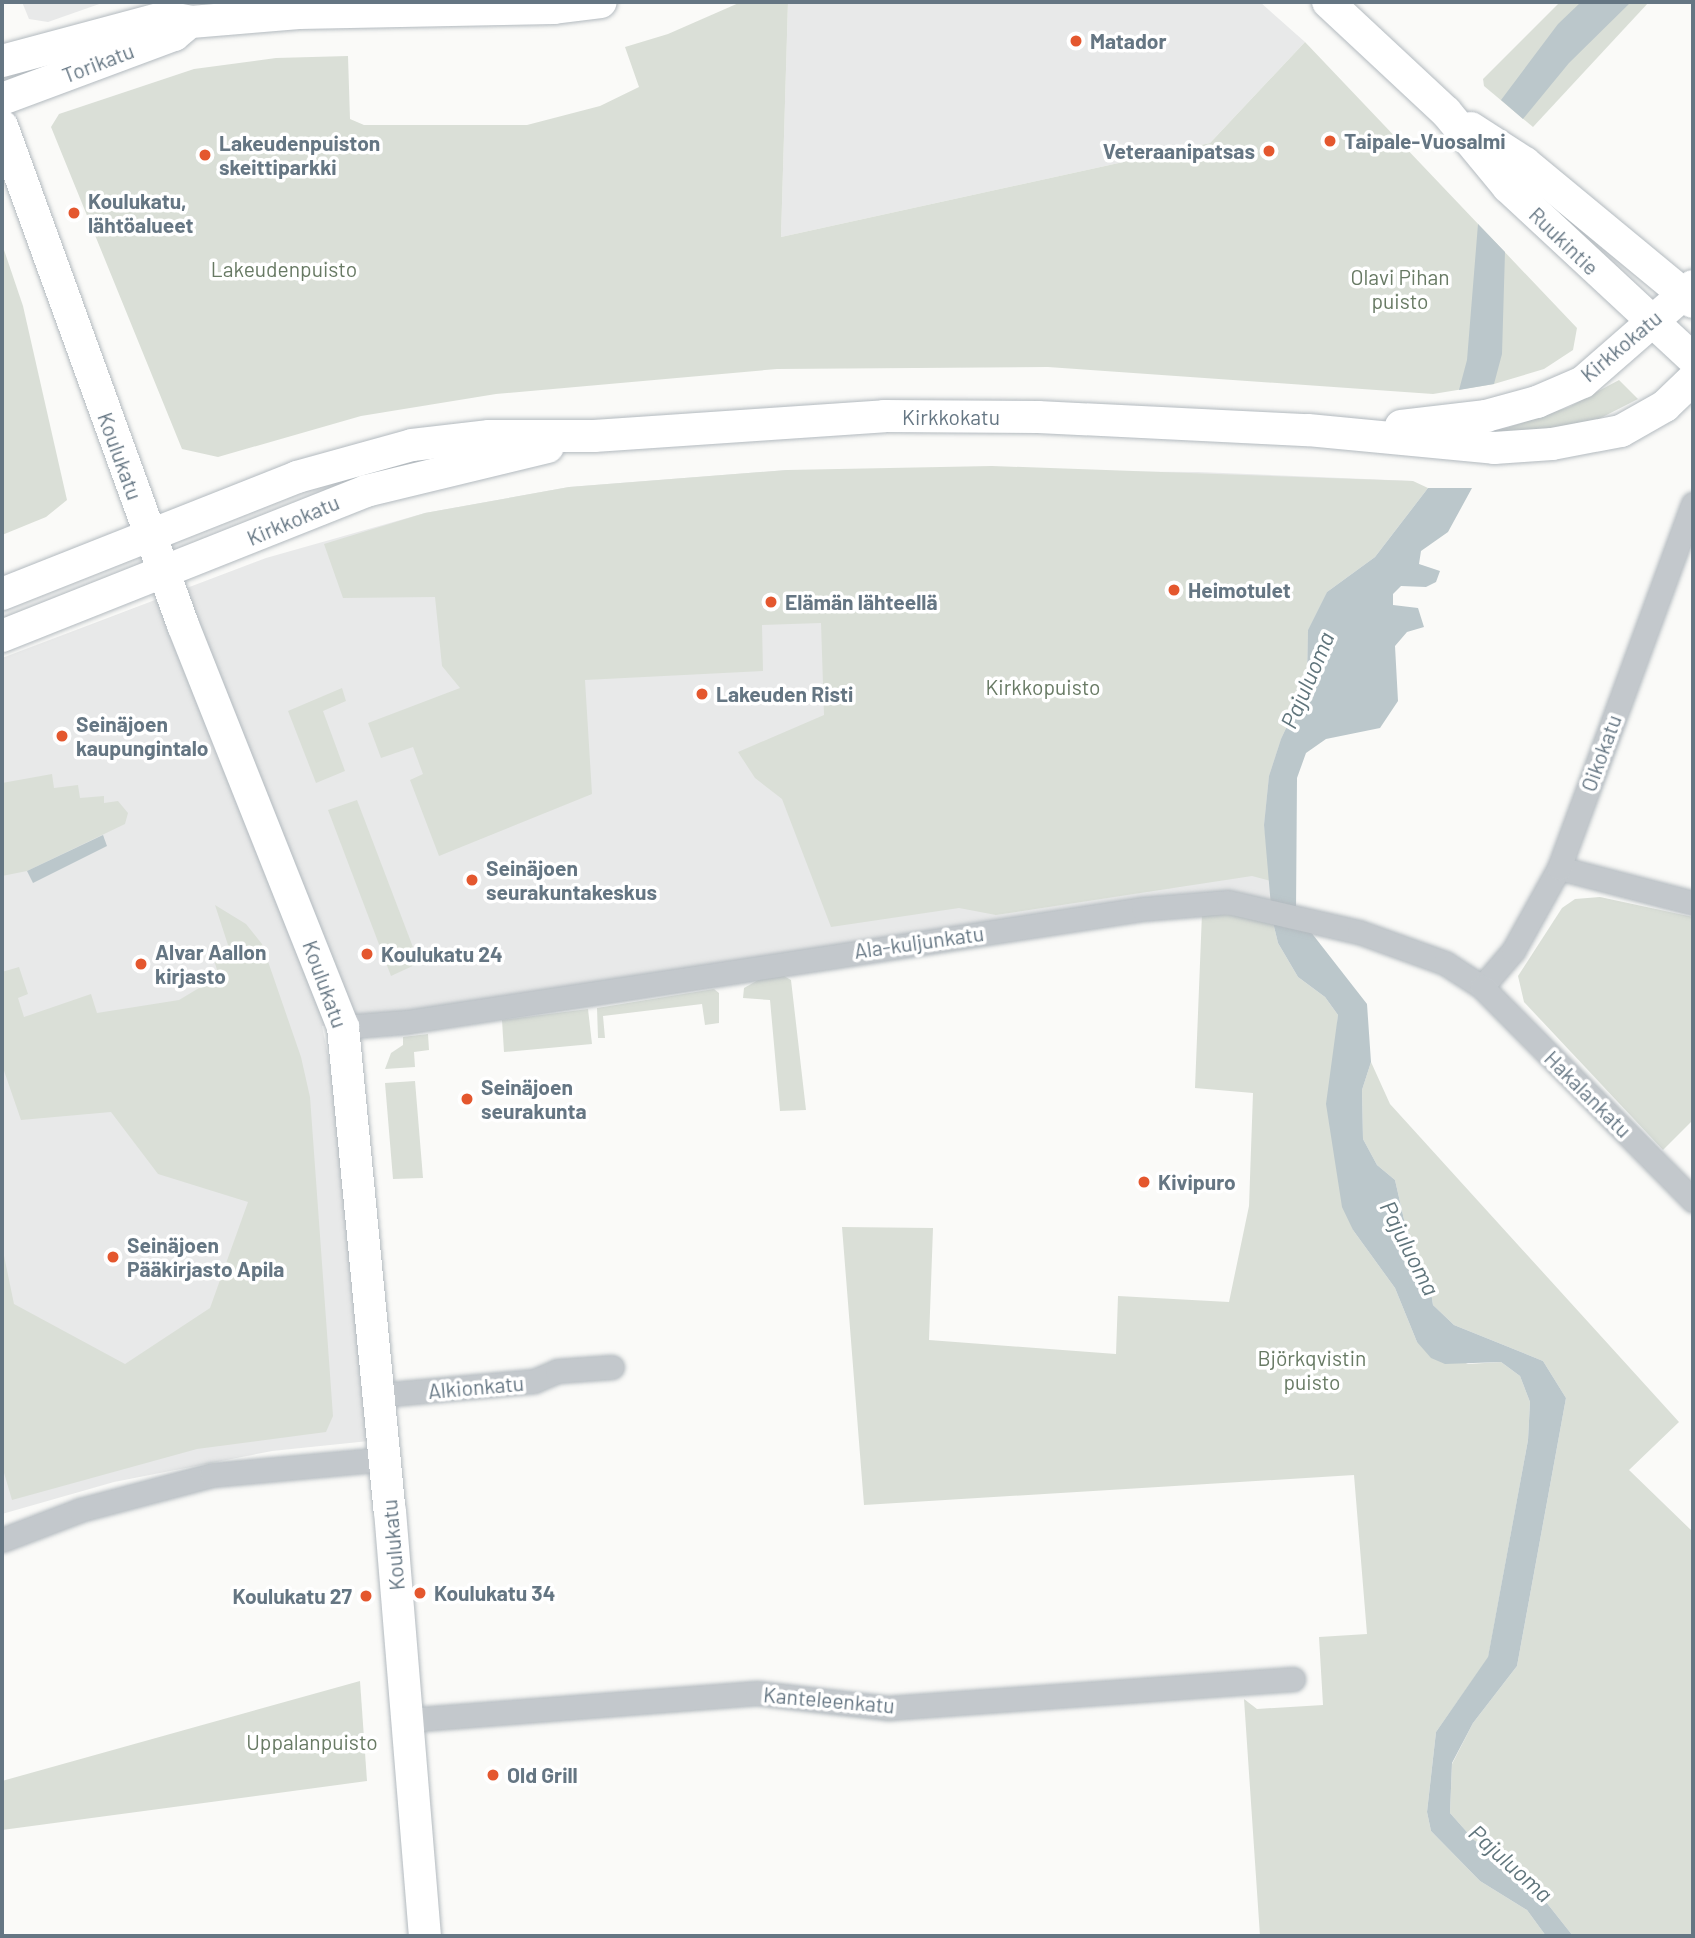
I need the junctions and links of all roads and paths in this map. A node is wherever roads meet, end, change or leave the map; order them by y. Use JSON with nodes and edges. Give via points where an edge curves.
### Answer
{"nodes":[{"id":1,"x":601,"y":2,"type":"edge"},
{"id":2,"x":1328,"y":2,"type":"edge"},
{"id":3,"x":191,"y":22,"type":"junction"},
{"id":4,"x":2,"y":61,"type":"edge"},
{"id":5,"x":2,"y":99,"type":"edge"},
{"id":6,"x":1446,"y":112,"type":"junction"},
{"id":7,"x":2,"y":126,"type":"edge"},
{"id":8,"x":1690,"y":294,"type":"edge"},
{"id":9,"x":1650,"y":321,"type":"junction"},
{"id":10,"x":1693,"y":359,"type":"edge"},
{"id":11,"x":1693,"y":379,"type":"edge"},
{"id":12,"x":1308,"y":430,"type":"junction"},
{"id":13,"x":594,"y":436,"type":"junction"},
{"id":14,"x":1693,"y":504,"type":"edge"},
{"id":15,"x":150,"y":536,"type":"junction"},
{"id":16,"x":164,"y":573,"type":"junction"},
{"id":17,"x":2,"y":594,"type":"edge"},
{"id":18,"x":2,"y":636,"type":"edge"},
{"id":19,"x":1559,"y":868,"type":"junction"},
{"id":20,"x":1693,"y":903,"type":"edge"},
{"id":21,"x":1482,"y":987,"type":"junction"},
{"id":22,"x":343,"y":1027,"type":"junction"},
{"id":23,"x":1693,"y":1200,"type":"edge"},
{"id":24,"x":612,"y":1367,"type":"dead end"},
{"id":25,"x":380,"y":1395,"type":"junction"},
{"id":26,"x":384,"y":1459,"type":"junction"},
{"id":27,"x":2,"y":1540,"type":"edge"},
{"id":28,"x":1293,"y":1679,"type":"dead end"},
{"id":29,"x":407,"y":1720,"type":"junction"},
{"id":30,"x":425,"y":1936,"type":"edge"}],
"edges":[{"from":1,"to":3,"type":"main road","name":"Torikatu","via":[[541,8],[299,13]]},
{"from":2,"to":6,"type":"main road","name":"Ruukintie"},
{"from":3,"to":4,"type":"main road","name":"Torikatu","via":[[166,17]]},
{"from":3,"to":5,"type":"main road","name":"Torikatu","via":[[174,35]]},
{"from":6,"to":8,"type":"main road","name":"Ruukintie","via":[[1525,163]]},
{"from":6,"to":9,"type":"main road","name":"Ruukintie","via":[[1508,187]]},
{"from":7,"to":15,"type":"main road","name":"Koulukatu"},
{"from":8,"to":9,"type":"main road","name":"Kirkkokatu"},
{"from":9,"to":10,"type":"main road","name":"Ruukintie"},
{"from":9,"to":12,"type":"main road","name":"Kirkkokatu","via":[[1583,382],[1537,402],[1486,416],[1423,425]]},
{"from":11,"to":12,"type":"main road","name":"Kirkkokatu","via":[[1665,406],[1621,431],[1552,444],[1494,449]]},
{"from":12,"to":13,"type":"main road","name":"Kirkkokatu","via":[[1038,417],[884,416]]},
{"from":13,"to":15,"type":"main road","name":"Kirkkokatu","via":[[489,436],[358,457]]},
{"from":13,"to":16,"type":"main road","name":"Kirkkokatu","via":[[366,491]]},
{"from":14,"to":19,"type":"street","name":"Oikokatu"},
{"from":15,"to":16,"type":"main road","name":"Koulukatu"},
{"from":15,"to":17,"type":"main road","name":"Kirkkokatu"},
{"from":16,"to":18,"type":"main road","name":"Kirkkokatu"},
{"from":16,"to":22,"type":"main road","name":"Koulukatu"},
{"from":19,"to":20,"type":"street"},
{"from":19,"to":21,"type":"street","name":"Oikokatu","via":[[1513,951]]},
{"from":21,"to":22,"type":"street","name":"Ala-kuljunkatu","via":[[1445,963],[1302,918],[1228,902],[1143,909],[406,1022]]},
{"from":21,"to":23,"type":"street","name":"Hakalankatu"},
{"from":22,"to":25,"type":"main road","name":"Koulukatu"},
{"from":24,"to":25,"type":"street","name":"Alkionkatu","via":[[557,1371],[534,1381]]},
{"from":25,"to":26,"type":"main road","name":"Koulukatu"},
{"from":26,"to":27,"type":"street","via":[[212,1475],[80,1510]]},
{"from":26,"to":29,"type":"main road","name":"Koulukatu"},
{"from":28,"to":29,"type":"street","name":"Kanteleenkatu","via":[[889,1708],[757,1693]]},
{"from":29,"to":30,"type":"main road","name":"Koulukatu"}]}
